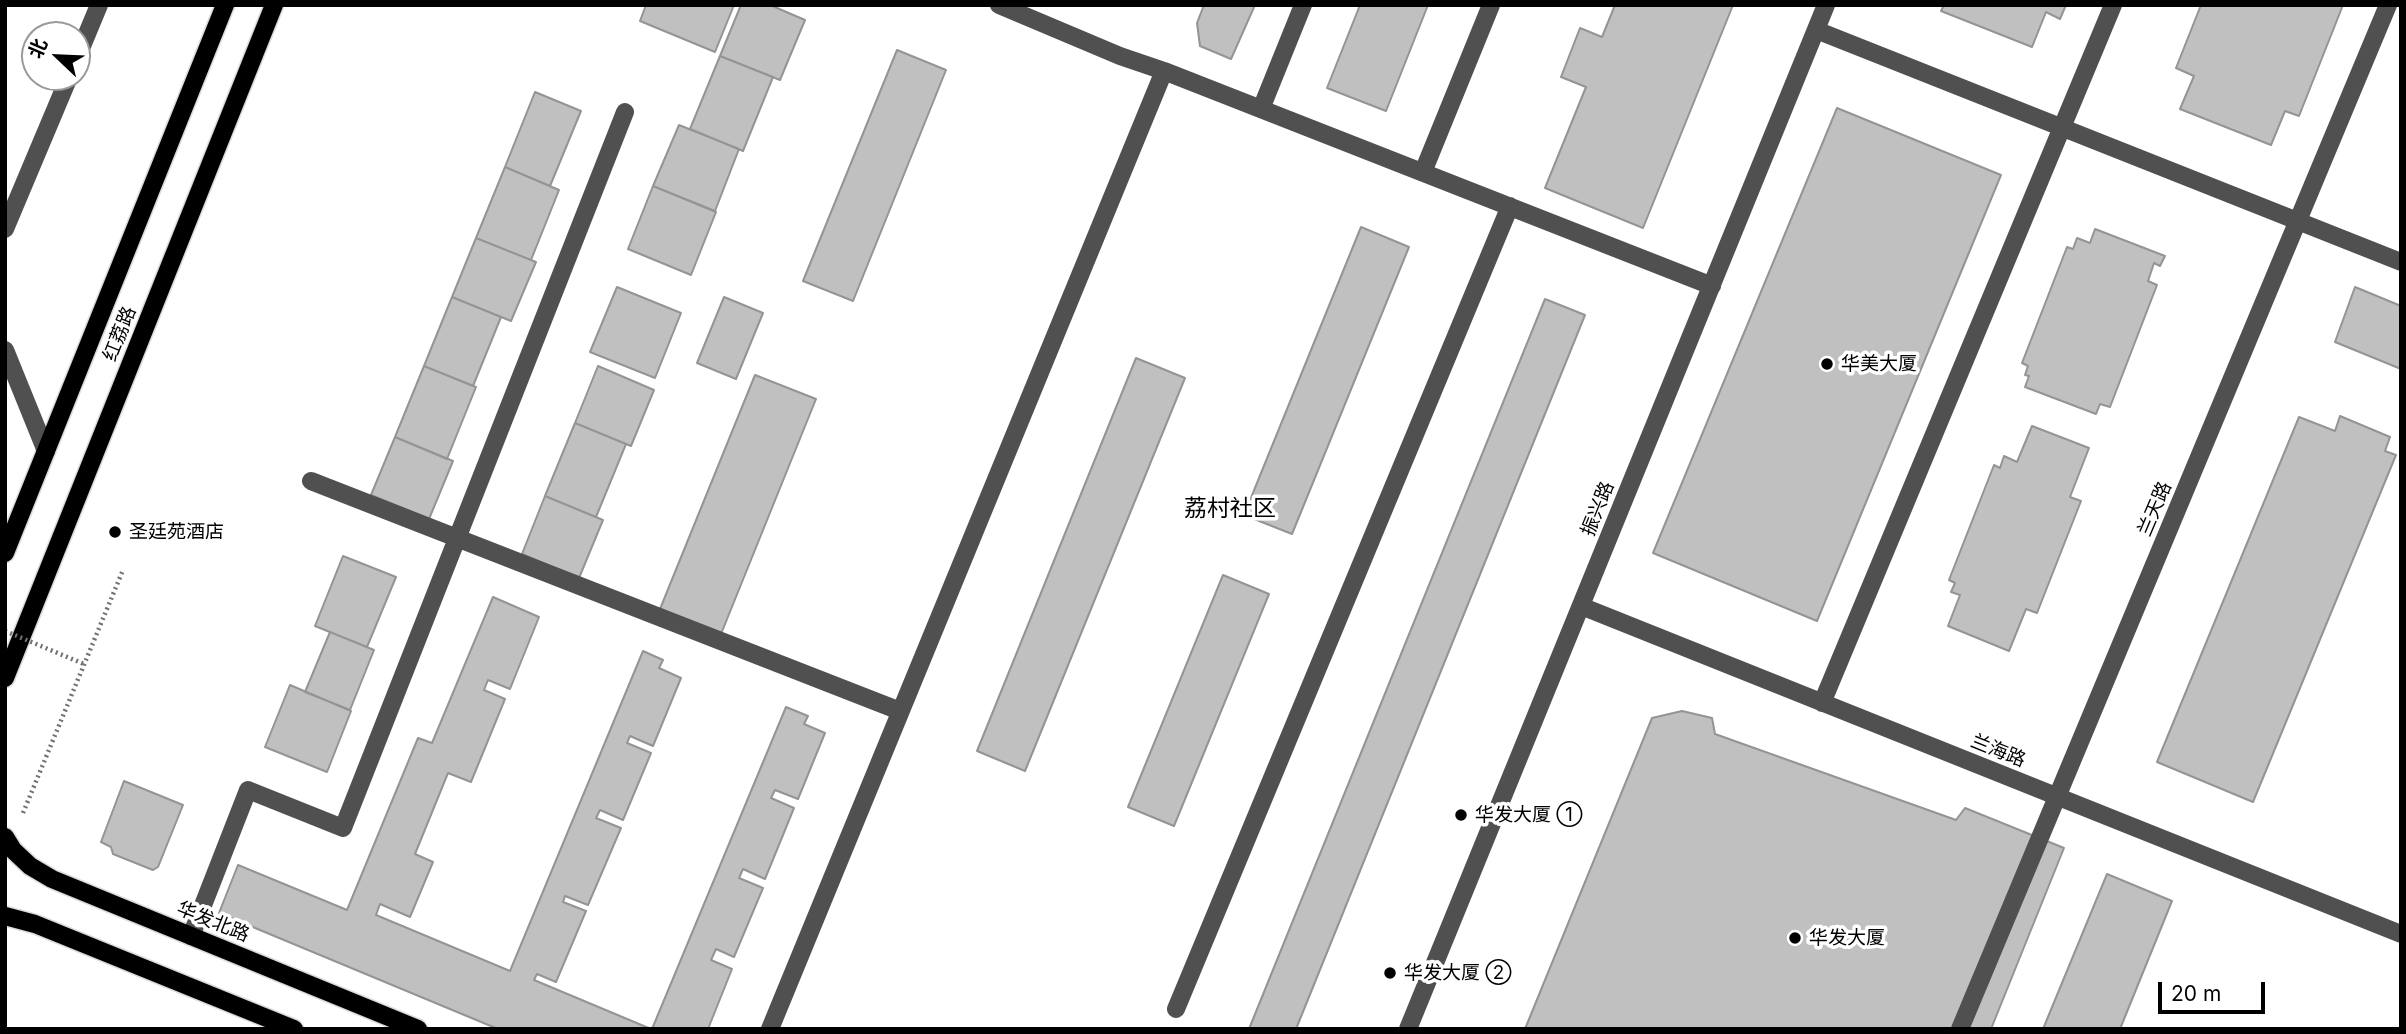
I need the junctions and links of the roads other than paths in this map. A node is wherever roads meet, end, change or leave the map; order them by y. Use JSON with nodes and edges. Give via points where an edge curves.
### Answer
{"nodes":[{"id":1,"x":99,"y":5,"type":"edge"},
{"id":2,"x":225,"y":5,"type":"edge"},
{"id":3,"x":274,"y":5,"type":"edge"},
{"id":4,"x":999,"y":5,"type":"edge"},
{"id":5,"x":1303,"y":5,"type":"edge"},
{"id":6,"x":1491,"y":5,"type":"edge"},
{"id":7,"x":1826,"y":5,"type":"edge"},
{"id":8,"x":2113,"y":5,"type":"edge"},
{"id":9,"x":2388,"y":5,"type":"edge"},
{"id":10,"x":91,"y":24,"type":"edge"},
{"id":11,"x":1816,"y":30,"type":"junction"},
{"id":12,"x":1164,"y":71,"type":"junction"},
{"id":13,"x":63,"y":91,"type":"edge"},
{"id":14,"x":1261,"y":109,"type":"junction"},
{"id":15,"x":625,"y":112,"type":"dead end"},
{"id":16,"x":2062,"y":127,"type":"junction"},
{"id":17,"x":1423,"y":173,"type":"junction"},
{"id":18,"x":1510,"y":206,"type":"junction"},
{"id":19,"x":2298,"y":221,"type":"junction"},
{"id":20,"x":5,"y":229,"type":"edge"},
{"id":21,"x":2401,"y":262,"type":"edge"},
{"id":22,"x":1712,"y":286,"type":"junction"},
{"id":23,"x":5,"y":350,"type":"edge"},
{"id":24,"x":46,"y":451,"type":"junction"},
{"id":25,"x":311,"y":481,"type":"dead end"},
{"id":26,"x":458,"y":539,"type":"junction"},
{"id":27,"x":5,"y":553,"type":"edge"},
{"id":28,"x":1581,"y":606,"type":"junction"},
{"id":29,"x":5,"y":678,"type":"edge"},
{"id":30,"x":1822,"y":703,"type":"junction"},
{"id":31,"x":900,"y":711,"type":"junction"},
{"id":32,"x":2057,"y":797,"type":"junction"},
{"id":33,"x":5,"y":837,"type":"edge"},
{"id":34,"x":5,"y":916,"type":"edge"},
{"id":35,"x":2401,"y":934,"type":"edge"},
{"id":36,"x":191,"y":936,"type":"junction"},
{"id":37,"x":1176,"y":1009,"type":"dead end"},
{"id":38,"x":294,"y":1029,"type":"edge"},
{"id":39,"x":418,"y":1029,"type":"edge"},
{"id":40,"x":770,"y":1029,"type":"edge"},
{"id":41,"x":1408,"y":1029,"type":"edge"},
{"id":42,"x":1960,"y":1029,"type":"edge"}],
"edges":[{"from":1,"to":10,"type":"street"},
{"from":2,"to":24,"type":"main road","name":"红荔路"},
{"from":3,"to":29,"type":"main road","name":"红荔路"},
{"from":4,"to":12,"type":"street"},
{"from":5,"to":14,"type":"street"},
{"from":6,"to":17,"type":"street"},
{"from":7,"to":11,"type":"street","name":"振兴路"},
{"from":8,"to":16,"type":"street"},
{"from":9,"to":19,"type":"street","name":"兰天路"},
{"from":11,"to":16,"type":"street"},
{"from":11,"to":22,"type":"street","name":"振兴路"},
{"from":12,"to":14,"type":"street"},
{"from":12,"to":31,"type":"street"},
{"from":13,"to":20,"type":"street"},
{"from":14,"to":17,"type":"street"},
{"from":15,"to":26,"type":"street"},
{"from":16,"to":19,"type":"street"},
{"from":16,"to":30,"type":"street"},
{"from":17,"to":18,"type":"street"},
{"from":18,"to":22,"type":"street"},
{"from":18,"to":37,"type":"street"},
{"from":19,"to":21,"type":"street"},
{"from":19,"to":32,"type":"street","name":"兰天路"},
{"from":22,"to":28,"type":"street","name":"振兴路"},
{"from":23,"to":24,"type":"street"},
{"from":24,"to":27,"type":"main road","name":"红荔路"},
{"from":25,"to":26,"type":"street"},
{"from":26,"to":31,"type":"street"},
{"from":26,"to":36,"type":"street","via":[[343,828],[248,790]]},
{"from":28,"to":30,"type":"street","name":"兰海路"},
{"from":28,"to":41,"type":"street","name":"振兴路"},
{"from":30,"to":32,"type":"street","name":"兰海路"},
{"from":31,"to":40,"type":"street"},
{"from":32,"to":35,"type":"street","name":"兰海路"},
{"from":32,"to":42,"type":"street","name":"兰天路"},
{"from":33,"to":36,"type":"main road","name":"华发北路","via":[[30,866],[52,879]]},
{"from":34,"to":38,"type":"main road"},
{"from":36,"to":39,"type":"main road","name":"华发北路"}]}
